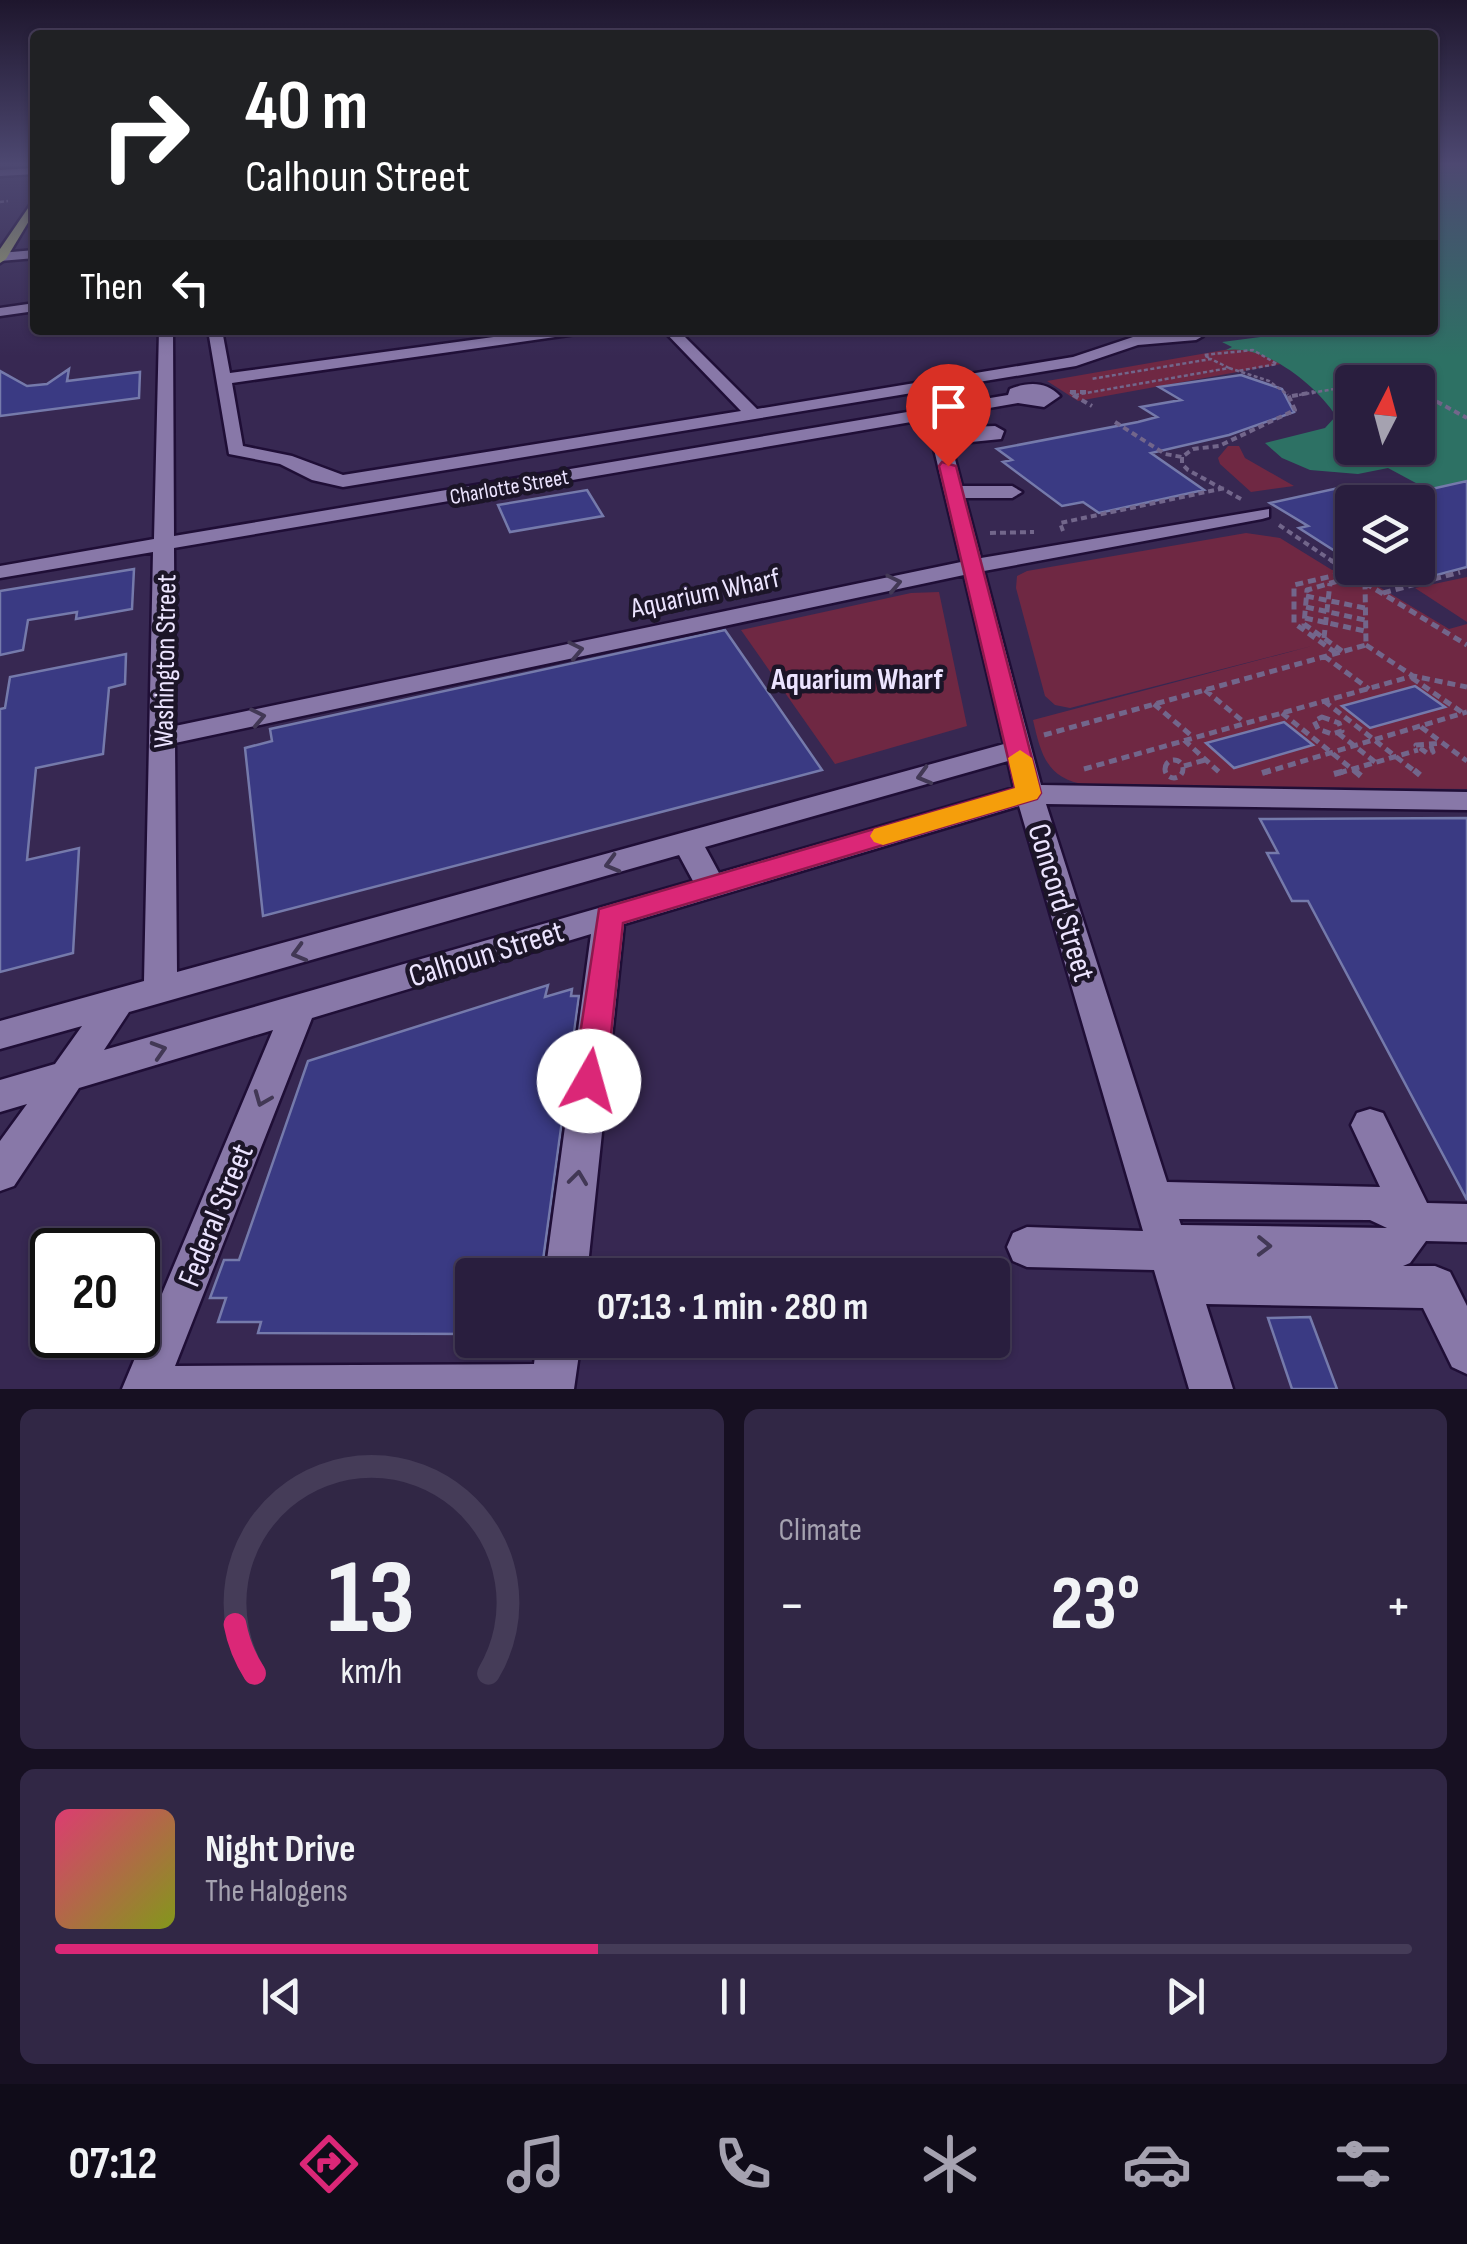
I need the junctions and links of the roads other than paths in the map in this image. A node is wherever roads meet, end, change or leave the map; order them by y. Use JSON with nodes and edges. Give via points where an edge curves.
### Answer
{"nodes":[{"id":1,"x":20,"y":228,"type":"edge"},
{"id":2,"x":30,"y":254,"type":"edge"},
{"id":3,"x":1,"y":256,"type":"edge"},
{"id":4,"x":30,"y":308,"type":"edge"},
{"id":5,"x":0,"y":312,"type":"edge"},
{"id":6,"x":166,"y":335,"type":"edge"},
{"id":7,"x":216,"y":335,"type":"edge"},
{"id":8,"x":540,"y":335,"type":"edge"},
{"id":9,"x":675,"y":335,"type":"edge"},
{"id":10,"x":1101,"y":335,"type":"edge"},
{"id":11,"x":1196,"y":336,"type":"dead end"},
{"id":12,"x":1118,"y":348,"type":"junction"},
{"id":13,"x":223,"y":379,"type":"junction"},
{"id":14,"x":859,"y":397,"type":"junction"},
{"id":15,"x":1018,"y":398,"type":"dead end"},
{"id":16,"x":754,"y":415,"type":"junction"},
{"id":17,"x":888,"y":422,"type":"junction"},
{"id":18,"x":933,"y":430,"type":"junction"},
{"id":19,"x":954,"y":492,"type":"junction"},
{"id":20,"x":1012,"y":492,"type":"dead end"},
{"id":21,"x":1262,"y":513,"type":"road end"},
{"id":22,"x":165,"y":544,"type":"junction"},
{"id":23,"x":974,"y":566,"type":"junction"},
{"id":24,"x":0,"y":572,"type":"edge"},
{"id":25,"x":163,"y":737,"type":"junction"},
{"id":26,"x":1031,"y":742,"type":"junction"},
{"id":27,"x":1028,"y":793,"type":"junction"},
{"id":28,"x":1467,"y":801,"type":"edge"},
{"id":29,"x":688,"y":843,"type":"junction"},
{"id":30,"x":711,"y":887,"type":"junction"},
{"id":31,"x":610,"y":916,"type":"junction"},
{"id":32,"x":160,"y":992,"type":"junction"},
{"id":33,"x":116,"y":1005,"type":"junction"},
{"id":34,"x":299,"y":1009,"type":"junction"},
{"id":35,"x":0,"y":1035,"type":"edge"},
{"id":36,"x":65,"y":1078,"type":"junction"},
{"id":37,"x":0,"y":1096,"type":"edge"},
{"id":38,"x":1370,"y":1125,"type":"dead end"},
{"id":39,"x":0,"y":1173,"type":"edge"},
{"id":40,"x":1153,"y":1200,"type":"junction"},
{"id":41,"x":1416,"y":1222,"type":"junction"},
{"id":42,"x":1467,"y":1223,"type":"edge"},
{"id":43,"x":1028,"y":1247,"type":"dead end"},
{"id":44,"x":568,"y":1258,"type":"edge"},
{"id":45,"x":1172,"y":1260,"type":"junction"},
{"id":46,"x":1467,"y":1352,"type":"edge"},
{"id":47,"x":557,"y":1358,"type":"edge"},
{"id":48,"x":1211,"y":1389,"type":"edge"}],
"edges":[{"from":1,"to":3,"type":"main road"},
{"from":2,"to":3,"type":"street"},
{"from":4,"to":5,"type":"street"},
{"from":6,"to":22,"type":"street","name":"Washington Street"},
{"from":7,"to":13,"type":"street"},
{"from":8,"to":13,"type":"street"},
{"from":9,"to":16,"type":"street"},
{"from":10,"to":12,"type":"street"},
{"from":11,"to":12,"type":"street"},
{"from":12,"to":14,"type":"street"},
{"from":13,"to":16,"type":"street","via":[[234,450],[342,481]]},
{"from":14,"to":16,"type":"street"},
{"from":14,"to":17,"type":"street"},
{"from":15,"to":18,"type":"street","name":"Charlotte Street"},
{"from":17,"to":18,"type":"street","name":"Charlotte Street"},
{"from":17,"to":22,"type":"street","name":"Charlotte Street"},
{"from":18,"to":19,"type":"street","name":"Concord Street"},
{"from":19,"to":20,"type":"street"},
{"from":19,"to":23,"type":"street","name":"Concord Street"},
{"from":21,"to":23,"type":"street","name":"Aquarium Wharf"},
{"from":22,"to":24,"type":"street","name":"Charlotte Street"},
{"from":22,"to":25,"type":"street","name":"Washington Street"},
{"from":25,"to":23,"type":"street","name":"Aquarium Wharf","one_way":true},
{"from":23,"to":26,"type":"street","name":"Concord Street"},
{"from":25,"to":32,"type":"street","name":"Washington Street"},
{"from":26,"to":27,"type":"street","name":"Concord Street"},
{"from":26,"to":29,"type":"street","name":"Calhoun Street","one_way":true},
{"from":27,"to":28,"type":"street"},
{"from":27,"to":30,"type":"street","name":"Calhoun Street"},
{"from":27,"to":40,"type":"street","name":"Concord Street"},
{"from":29,"to":30,"type":"street"},
{"from":29,"to":32,"type":"street","name":"Calhoun Street","one_way":true},
{"from":30,"to":31,"type":"street","name":"Calhoun Street"},
{"from":31,"to":34,"type":"street","name":"Calhoun Street"},
{"from":44,"to":31,"type":"street","one_way":true},
{"from":32,"to":33,"type":"street","name":"Calhoun Street"},
{"from":33,"to":35,"type":"street","name":"Calhoun Street"},
{"from":33,"to":36,"type":"street"},
{"from":36,"to":34,"type":"street","name":"Calhoun Street","one_way":true},
{"from":34,"to":47,"type":"street","name":"Federal Street","one_way":true,"via":[[144,1388],[554,1386]]},
{"from":36,"to":37,"type":"street","name":"Calhoun Street"},
{"from":36,"to":39,"type":"street"},
{"from":38,"to":41,"type":"street"},
{"from":40,"to":41,"type":"street","via":[[1372,1202]]},
{"from":40,"to":45,"type":"street","name":"Concord Street"},
{"from":41,"to":42,"type":"street"},
{"from":45,"to":41,"type":"street","one_way":true,"via":[[1396,1248]]},
{"from":43,"to":45,"type":"street"},
{"from":45,"to":46,"type":"street","via":[[1435,1287]]},
{"from":45,"to":48,"type":"street","name":"Concord Street"}]}
